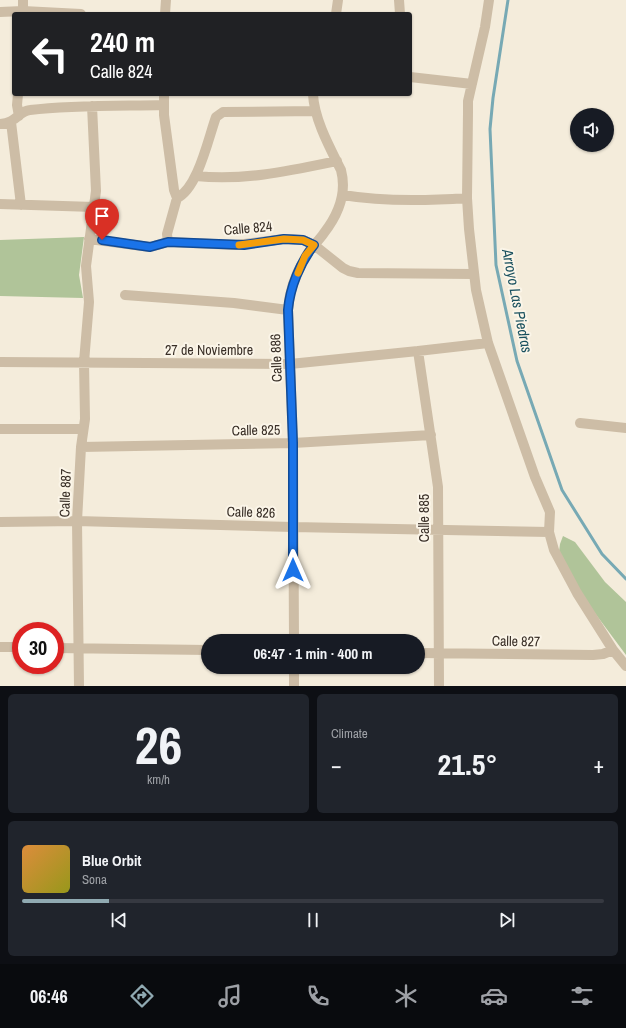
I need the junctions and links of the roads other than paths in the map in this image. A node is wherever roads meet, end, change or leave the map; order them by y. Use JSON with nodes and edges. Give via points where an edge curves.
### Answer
{"nodes":[{"id":1,"x":23,"y":0,"type":"edge"},
{"id":2,"x":166,"y":0,"type":"edge"},
{"id":3,"x":338,"y":0,"type":"edge"},
{"id":4,"x":400,"y":0,"type":"edge"},
{"id":5,"x":489,"y":0,"type":"edge"},
{"id":6,"x":0,"y":12,"type":"edge"},
{"id":7,"x":23,"y":12,"type":"edge"},
{"id":8,"x":165,"y":12,"type":"edge"},
{"id":9,"x":336,"y":12,"type":"edge"},
{"id":10,"x":400,"y":12,"type":"edge"},
{"id":11,"x":12,"y":13,"type":"edge"},
{"id":12,"x":412,"y":77,"type":"edge"},
{"id":13,"x":472,"y":84,"type":"junction"},
{"id":14,"x":18,"y":96,"type":"edge"},
{"id":15,"x":164,"y":96,"type":"edge"},
{"id":16,"x":313,"y":96,"type":"edge"},
{"id":17,"x":163,"y":105,"type":"junction"},
{"id":18,"x":92,"y":106,"type":"junction"},
{"id":19,"x":315,"y":111,"type":"junction"},
{"id":20,"x":15,"y":119,"type":"junction"},
{"id":21,"x":0,"y":124,"type":"edge"},
{"id":22,"x":337,"y":161,"type":"junction"},
{"id":23,"x":196,"y":176,"type":"junction"},
{"id":24,"x":343,"y":195,"type":"junction"},
{"id":25,"x":177,"y":198,"type":"junction"},
{"id":26,"x":467,"y":198,"type":"junction"},
{"id":27,"x":0,"y":204,"type":"edge"},
{"id":28,"x":21,"y":205,"type":"junction"},
{"id":29,"x":94,"y":207,"type":"junction"},
{"id":30,"x":89,"y":239,"type":"junction"},
{"id":31,"x":168,"y":242,"type":"junction"},
{"id":32,"x":314,"y":245,"type":"junction"},
{"id":33,"x":473,"y":274,"type":"junction"},
{"id":34,"x":125,"y":295,"type":"dead end"},
{"id":35,"x":288,"y":310,"type":"junction"},
{"id":36,"x":488,"y":342,"type":"junction"},
{"id":37,"x":418,"y":352,"type":"junction"},
{"id":38,"x":0,"y":362,"type":"edge"},
{"id":39,"x":84,"y":362,"type":"junction"},
{"id":40,"x":290,"y":364,"type":"junction"},
{"id":41,"x":580,"y":423,"type":"dead end"},
{"id":42,"x":626,"y":428,"type":"edge"},
{"id":43,"x":0,"y":429,"type":"edge"},
{"id":44,"x":83,"y":429,"type":"junction"},
{"id":45,"x":431,"y":435,"type":"junction"},
{"id":46,"x":293,"y":443,"type":"junction"},
{"id":47,"x":81,"y":447,"type":"junction"},
{"id":48,"x":78,"y":521,"type":"junction"},
{"id":49,"x":0,"y":522,"type":"edge"},
{"id":50,"x":293,"y":527,"type":"junction"},
{"id":51,"x":438,"y":529,"type":"junction"},
{"id":52,"x":549,"y":532,"type":"junction"},
{"id":53,"x":294,"y":634,"type":"edge"},
{"id":54,"x":0,"y":647,"type":"edge"},
{"id":55,"x":12,"y":647,"type":"edge"},
{"id":56,"x":64,"y":648,"type":"edge"},
{"id":57,"x":80,"y":648,"type":"junction"},
{"id":58,"x":201,"y":650,"type":"edge"},
{"id":59,"x":613,"y":650,"type":"junction"},
{"id":60,"x":425,"y":653,"type":"edge"},
{"id":61,"x":438,"y":654,"type":"junction"},
{"id":62,"x":626,"y":666,"type":"edge"},
{"id":63,"x":294,"y":674,"type":"edge"},
{"id":64,"x":79,"y":686,"type":"edge"},
{"id":65,"x":294,"y":686,"type":"edge"},
{"id":66,"x":439,"y":686,"type":"edge"}],
"edges":[{"from":1,"to":7,"type":"street"},
{"from":2,"to":8,"type":"street"},
{"from":3,"to":9,"type":"street"},
{"from":4,"to":10,"type":"street"},
{"from":5,"to":13,"type":"street"},
{"from":6,"to":11,"type":"street"},
{"from":12,"to":13,"type":"street"},
{"from":13,"to":26,"type":"street","via":[[468,112]]},
{"from":14,"to":20,"type":"street"},
{"from":15,"to":17,"type":"street"},
{"from":16,"to":19,"type":"street","name":"Calle 886"},
{"from":17,"to":18,"type":"street"},
{"from":17,"to":25,"type":"street"},
{"from":18,"to":20,"type":"street","via":[[28,110]]},
{"from":18,"to":29,"type":"street","name":"Calle 887","via":[[96,181]]},
{"from":19,"to":22,"type":"street","name":"Calle 886"},
{"from":19,"to":23,"type":"street","via":[[222,112],[216,118]]},
{"from":20,"to":21,"type":"street"},
{"from":20,"to":28,"type":"street"},
{"from":22,"to":23,"type":"street","via":[[276,174],[232,178]]},
{"from":22,"to":24,"type":"street","name":"Calle 886","via":[[343,175]]},
{"from":23,"to":25,"type":"street","via":[[183,195]]},
{"from":24,"to":26,"type":"street","via":[[380,200]]},
{"from":24,"to":32,"type":"street","name":"Calle 886","via":[[332,221]]},
{"from":25,"to":31,"type":"street"},
{"from":26,"to":33,"type":"street"},
{"from":27,"to":28,"type":"street"},
{"from":28,"to":29,"type":"street"},
{"from":29,"to":30,"type":"street","name":"Calle 887"},
{"from":30,"to":31,"type":"street","name":"Calle 824","via":[[150,247]]},
{"from":30,"to":39,"type":"street","name":"Calle 887","via":[[86,266],[89,302]]},
{"from":31,"to":32,"type":"street","name":"Calle 824","via":[[244,245],[284,239],[303,240]]},
{"from":32,"to":33,"type":"street","name":"Calle 824","via":[[349,271]]},
{"from":32,"to":35,"type":"street","name":"Calle 886","via":[[305,256],[289,300]]},
{"from":33,"to":36,"type":"street"},
{"from":34,"to":35,"type":"street","via":[[234,303]]},
{"from":35,"to":40,"type":"street","name":"Calle 886"},
{"from":36,"to":37,"type":"street","name":"27 de Noviembre"},
{"from":36,"to":52,"type":"street","via":[[535,477],[550,512]]},
{"from":37,"to":40,"type":"street","name":"27 de Noviembre"},
{"from":37,"to":45,"type":"street","name":"Calle 885"},
{"from":38,"to":39,"type":"street","name":"27 de Noviembre"},
{"from":39,"to":40,"type":"street","name":"27 de Noviembre"},
{"from":39,"to":44,"type":"street","name":"Calle 887"},
{"from":40,"to":46,"type":"street","name":"Calle 886"},
{"from":41,"to":42,"type":"street"},
{"from":43,"to":44,"type":"street"},
{"from":44,"to":47,"type":"street","name":"Calle 887"},
{"from":45,"to":46,"type":"street","name":"Calle 825"},
{"from":45,"to":51,"type":"street","name":"Calle 885","via":[[438,487]]},
{"from":46,"to":47,"type":"street","name":"Calle 825"},
{"from":46,"to":50,"type":"street","name":"Calle 886"},
{"from":47,"to":48,"type":"street","name":"Calle 887"},
{"from":48,"to":49,"type":"street","name":"Calle 826"},
{"from":48,"to":50,"type":"street","name":"Calle 826"},
{"from":48,"to":57,"type":"street","name":"Calle 887"},
{"from":50,"to":51,"type":"street","name":"Calle 826"},
{"from":50,"to":53,"type":"street","name":"Calle 886"},
{"from":51,"to":52,"type":"street","name":"Calle 826"},
{"from":51,"to":61,"type":"street","name":"Calle 885"},
{"from":52,"to":59,"type":"street","via":[[559,560]]},
{"from":54,"to":55,"type":"street"},
{"from":56,"to":57,"type":"street"},
{"from":57,"to":58,"type":"street"},
{"from":57,"to":64,"type":"street","name":"Calle 887"},
{"from":59,"to":61,"type":"street","name":"Calle 827","via":[[594,655]]},
{"from":59,"to":62,"type":"street"},
{"from":60,"to":61,"type":"street","name":"Calle 827"},
{"from":61,"to":66,"type":"street","name":"Calle 885"},
{"from":63,"to":65,"type":"street"}]}
